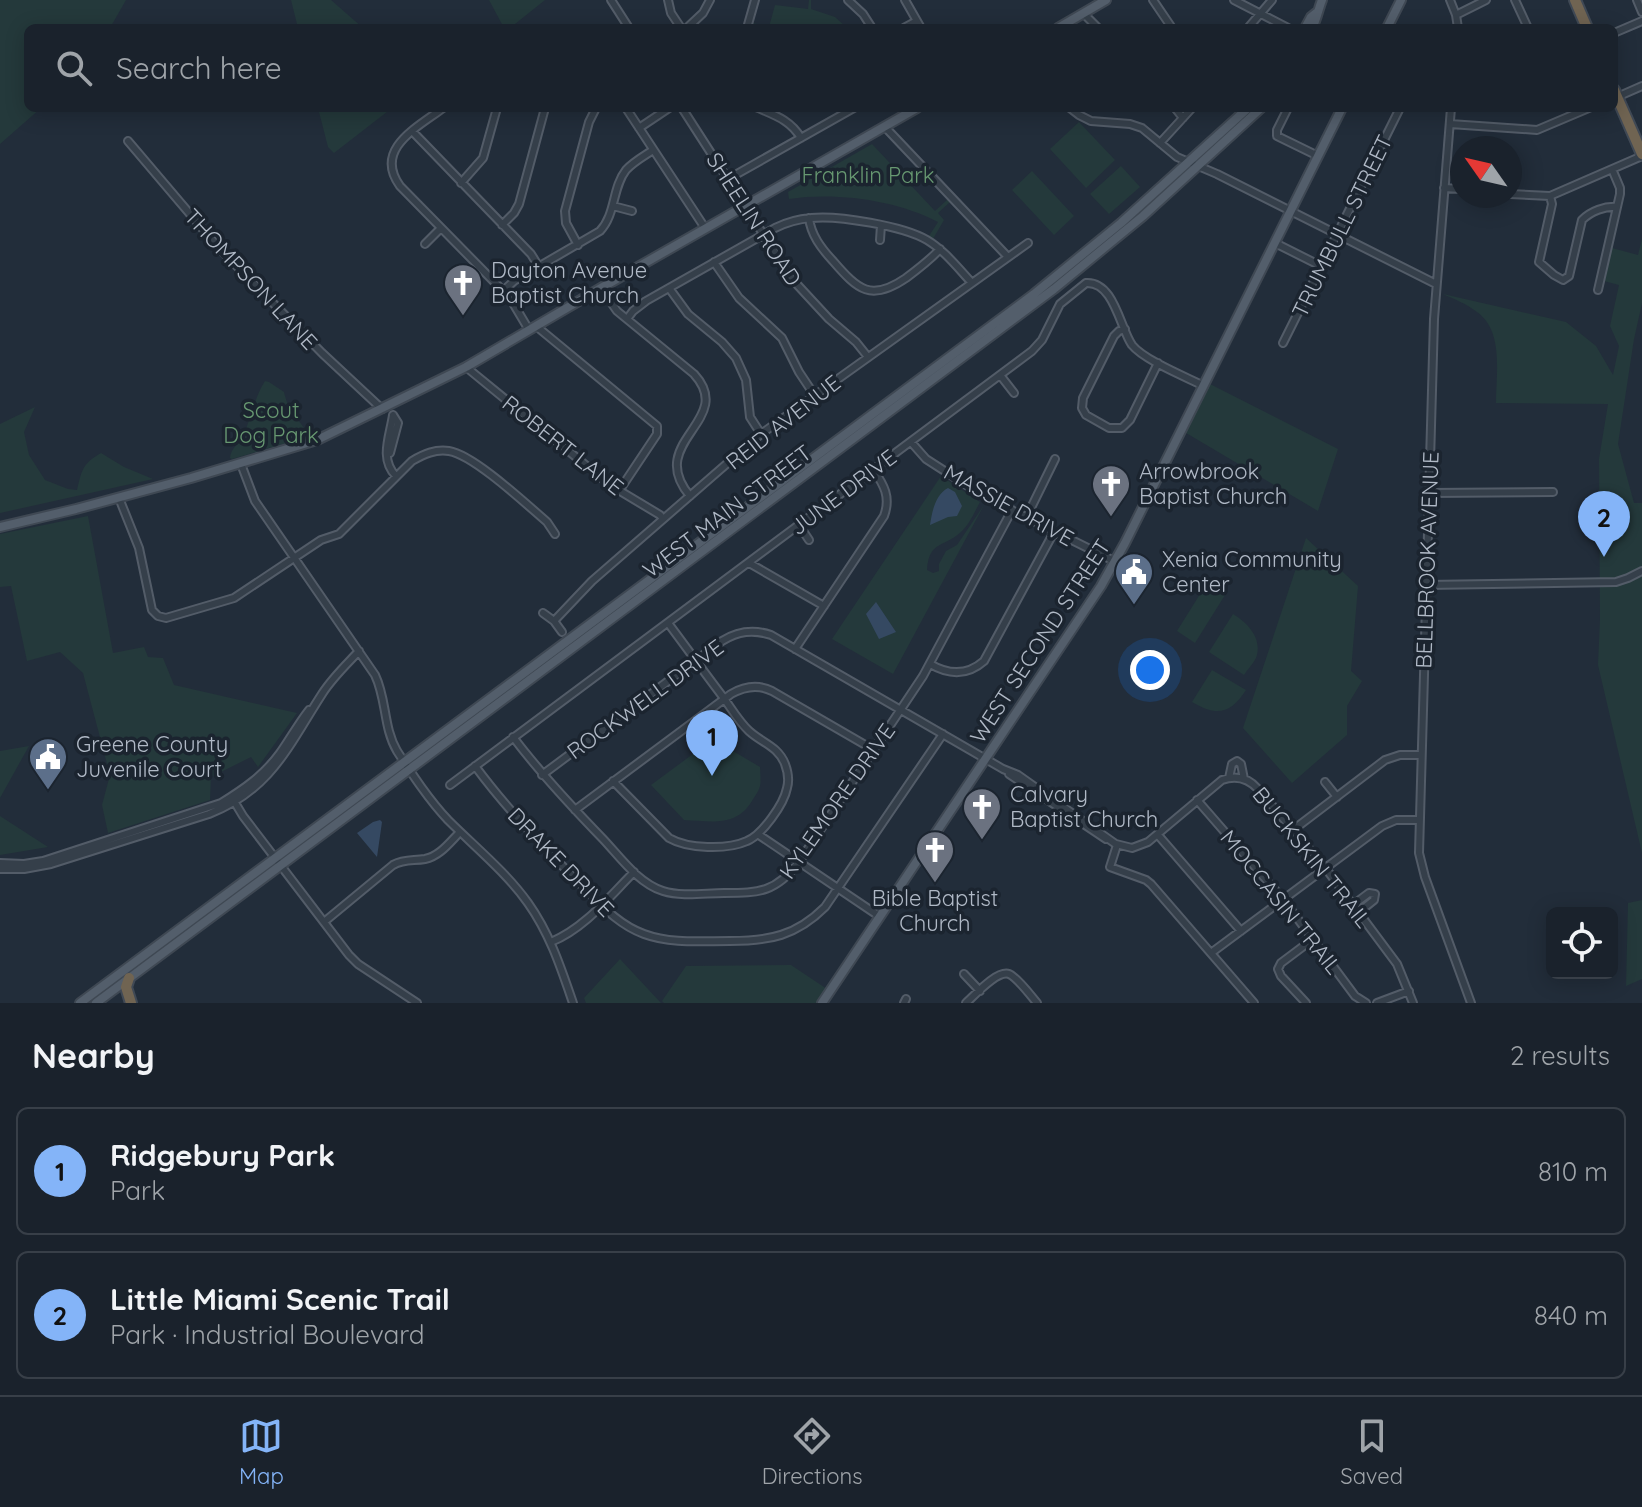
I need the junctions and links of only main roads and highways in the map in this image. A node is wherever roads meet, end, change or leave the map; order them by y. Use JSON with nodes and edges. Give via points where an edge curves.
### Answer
{"nodes":[{"id":1,"x":1106,"y":0,"type":"edge"},
{"id":2,"x":1322,"y":0,"type":"edge"},
{"id":3,"x":1401,"y":0,"type":"edge"},
{"id":4,"x":1575,"y":0,"type":"edge"},
{"id":5,"x":1316,"y":13,"type":"junction"},
{"id":6,"x":1065,"y":24,"type":"edge"},
{"id":7,"x":1307,"y":24,"type":"edge"},
{"id":8,"x":1314,"y":24,"type":"edge"},
{"id":9,"x":1389,"y":24,"type":"edge"},
{"id":10,"x":1585,"y":24,"type":"edge"},
{"id":11,"x":1618,"y":100,"type":"edge"},
{"id":12,"x":910,"y":112,"type":"edge"},
{"id":13,"x":1244,"y":112,"type":"edge"},
{"id":14,"x":1256,"y":112,"type":"edge"},
{"id":15,"x":1340,"y":112,"type":"edge"},
{"id":16,"x":1638,"y":135,"type":"edge"},
{"id":17,"x":1642,"y":155,"type":"edge"},
{"id":18,"x":1194,"y":164,"type":"junction"},
{"id":19,"x":0,"y":527,"type":"edge"},
{"id":20,"x":196,"y":922,"type":"junction"},
{"id":21,"x":129,"y":978,"type":"junction"},
{"id":22,"x":80,"y":1003,"type":"edge"},
{"id":23,"x":96,"y":1003,"type":"edge"},
{"id":24,"x":131,"y":1003,"type":"edge"},
{"id":25,"x":822,"y":1003,"type":"edge"}],
"edges":[{"from":1,"to":6,"type":"main road"},
{"from":2,"to":5,"type":"main road"},
{"from":3,"to":9,"type":"main road"},
{"from":4,"to":10,"type":"highway"},
{"from":5,"to":7,"type":"main road"},
{"from":5,"to":8,"type":"main road"},
{"from":11,"to":16,"type":"highway"},
{"from":12,"to":19,"type":"main road","via":[[466,367],[309,443]]},
{"from":13,"to":18,"type":"main road","name":"WEST MAIN STREET"},
{"from":14,"to":18,"type":"main road","name":"WEST MAIN STREET"},
{"from":15,"to":25,"type":"main road","name":"WEST SECOND STREET","via":[[1093,600]]},
{"from":16,"to":17,"type":"highway"},
{"from":18,"to":20,"type":"main road","name":"WEST MAIN STREET","via":[[1034,294]]},
{"from":20,"to":21,"type":"main road"},
{"from":20,"to":22,"type":"main road"},
{"from":21,"to":23,"type":"main road"},
{"from":21,"to":24,"type":"highway"}]}
